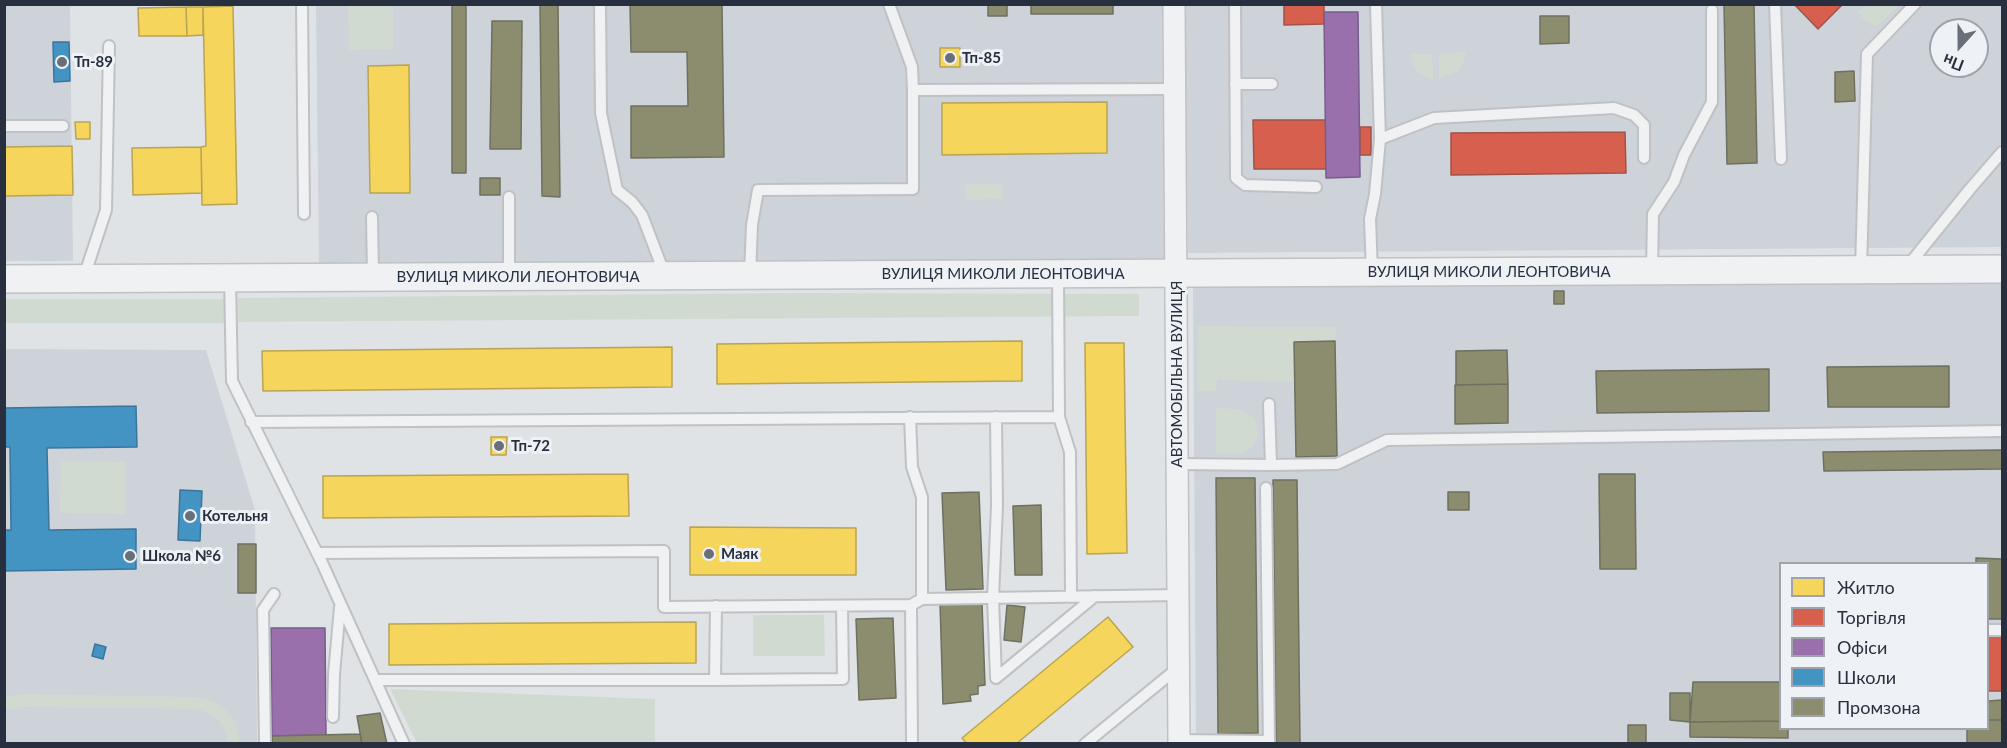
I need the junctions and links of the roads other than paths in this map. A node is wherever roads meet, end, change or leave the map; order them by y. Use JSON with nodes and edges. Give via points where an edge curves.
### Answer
{"nodes":[{"id":1,"x":302,"y":4,"type":"edge"},
{"id":2,"x":600,"y":4,"type":"edge"},
{"id":3,"x":889,"y":4,"type":"edge"},
{"id":4,"x":1174,"y":4,"type":"edge"},
{"id":5,"x":1235,"y":4,"type":"edge"},
{"id":6,"x":1376,"y":4,"type":"edge"},
{"id":7,"x":1775,"y":4,"type":"edge"},
{"id":8,"x":1915,"y":4,"type":"edge"},
{"id":9,"x":1712,"y":10,"type":"dead end"},
{"id":10,"x":108,"y":46,"type":"dead end"},
{"id":11,"x":1236,"y":84,"type":"junction"},
{"id":12,"x":1272,"y":84,"type":"dead end"},
{"id":13,"x":1175,"y":89,"type":"junction"},
{"id":14,"x":913,"y":90,"type":"junction"},
{"id":15,"x":4,"y":126,"type":"edge"},
{"id":16,"x":63,"y":126,"type":"dead end"},
{"id":17,"x":1380,"y":139,"type":"junction"},
{"id":18,"x":2002,"y":152,"type":"edge"},
{"id":19,"x":1644,"y":158,"type":"dead end"},
{"id":20,"x":1781,"y":159,"type":"dead end"},
{"id":21,"x":1316,"y":187,"type":"dead end"},
{"id":22,"x":508,"y":197,"type":"dead end"},
{"id":23,"x":304,"y":214,"type":"dead end"},
{"id":24,"x":372,"y":217,"type":"dead end"},
{"id":25,"x":2002,"y":269,"type":"edge"},
{"id":26,"x":1861,"y":270,"type":"junction"},
{"id":27,"x":1905,"y":270,"type":"junction"},
{"id":28,"x":1652,"y":271,"type":"junction"},
{"id":29,"x":1372,"y":272,"type":"junction"},
{"id":30,"x":1176,"y":273,"type":"junction"},
{"id":31,"x":1058,"y":274,"type":"junction"},
{"id":32,"x":750,"y":275,"type":"junction"},
{"id":33,"x":509,"y":276,"type":"junction"},
{"id":34,"x":665,"y":276,"type":"junction"},
{"id":35,"x":374,"y":277,"type":"junction"},
{"id":36,"x":84,"y":278,"type":"junction"},
{"id":37,"x":230,"y":278,"type":"junction"},
{"id":38,"x":4,"y":279,"type":"edge"},
{"id":39,"x":1269,"y":404,"type":"dead end"},
{"id":40,"x":910,"y":417,"type":"junction"},
{"id":41,"x":996,"y":417,"type":"junction"},
{"id":42,"x":1059,"y":417,"type":"junction"},
{"id":43,"x":251,"y":422,"type":"junction"},
{"id":44,"x":2002,"y":431,"type":"edge"},
{"id":45,"x":1178,"y":464,"type":"junction"},
{"id":46,"x":1271,"y":465,"type":"junction"},
{"id":47,"x":1266,"y":488,"type":"dead end"},
{"id":48,"x":317,"y":553,"type":"junction"},
{"id":49,"x":274,"y":594,"type":"dead end"},
{"id":50,"x":1178,"y":595,"type":"junction"},
{"id":51,"x":1071,"y":596,"type":"junction"},
{"id":52,"x":1095,"y":596,"type":"junction"},
{"id":53,"x":993,"y":598,"type":"junction"},
{"id":54,"x":922,"y":599,"type":"junction"},
{"id":55,"x":340,"y":604,"type":"junction"},
{"id":56,"x":911,"y":605,"type":"junction"},
{"id":57,"x":716,"y":606,"type":"junction"},
{"id":58,"x":842,"y":606,"type":"junction"},
{"id":59,"x":1179,"y":666,"type":"junction"},
{"id":60,"x":375,"y":680,"type":"junction"},
{"id":61,"x":715,"y":680,"type":"junction"},
{"id":62,"x":333,"y":717,"type":"dead end"},
{"id":63,"x":1179,"y":742,"type":"edge"},
{"id":64,"x":1269,"y":742,"type":"edge"},
{"id":65,"x":265,"y":744,"type":"edge"},
{"id":66,"x":404,"y":744,"type":"edge"},
{"id":67,"x":912,"y":744,"type":"edge"},
{"id":68,"x":1085,"y":744,"type":"edge"}],
"edges":[{"from":1,"to":23,"type":"lane"},
{"from":2,"to":34,"type":"lane","via":[[601,113],[617,190],[642,214]]},
{"from":3,"to":14,"type":"lane","via":[[912,67]]},
{"from":4,"to":13,"type":"street","name":"АВТОМОБІЛЬНА ВУЛИЦЯ"},
{"from":5,"to":11,"type":"lane"},
{"from":6,"to":17,"type":"lane"},
{"from":7,"to":20,"type":"lane"},
{"from":8,"to":26,"type":"lane","via":[[1867,54]]},
{"from":9,"to":28,"type":"lane","via":[[1712,102],[1674,182],[1653,214]]},
{"from":10,"to":36,"type":"lane","via":[[106,210]]},
{"from":11,"to":12,"type":"lane"},
{"from":11,"to":21,"type":"lane","via":[[1236,178],[1245,185]]},
{"from":13,"to":14,"type":"lane"},
{"from":13,"to":30,"type":"street","name":"АВТОМОБІЛЬНА ВУЛИЦЯ"},
{"from":14,"to":32,"type":"lane","via":[[913,189],[758,190]]},
{"from":15,"to":16,"type":"lane"},
{"from":17,"to":19,"type":"lane","via":[[1434,118],[1614,108],[1634,115],[1644,125]]},
{"from":17,"to":29,"type":"lane","via":[[1370,219]]},
{"from":18,"to":27,"type":"lane"},
{"from":22,"to":33,"type":"lane"},
{"from":24,"to":35,"type":"lane"},
{"from":25,"to":27,"type":"street","name":"ВУЛИЦЯ МИКОЛИ ЛЕОНТОВИЧА"},
{"from":26,"to":27,"type":"street","name":"ВУЛИЦЯ МИКОЛИ ЛЕОНТОВИЧА"},
{"from":26,"to":28,"type":"street","name":"ВУЛИЦЯ МИКОЛИ ЛЕОНТОВИЧА"},
{"from":28,"to":29,"type":"street","name":"ВУЛИЦЯ МИКОЛИ ЛЕОНТОВИЧА"},
{"from":29,"to":30,"type":"street","name":"ВУЛИЦЯ МИКОЛИ ЛЕОНТОВИЧА"},
{"from":30,"to":31,"type":"street","name":"ВУЛИЦЯ МИКОЛИ ЛЕОНТОВИЧА"},
{"from":30,"to":45,"type":"street","name":"АВТОМОБІЛЬНА ВУЛИЦЯ"},
{"from":31,"to":32,"type":"street","name":"ВУЛИЦЯ МИКОЛИ ЛЕОНТОВИЧА"},
{"from":31,"to":42,"type":"lane"},
{"from":32,"to":34,"type":"street","name":"ВУЛИЦЯ МИКОЛИ ЛЕОНТОВИЧА"},
{"from":33,"to":34,"type":"street","name":"ВУЛИЦЯ МИКОЛИ ЛЕОНТОВИЧА"},
{"from":33,"to":35,"type":"street","name":"ВУЛИЦЯ МИКОЛИ ЛЕОНТОВИЧА"},
{"from":35,"to":37,"type":"street","name":"ВУЛИЦЯ МИКОЛИ ЛЕОНТОВИЧА"},
{"from":36,"to":37,"type":"street","name":"ВУЛИЦЯ МИКОЛИ ЛЕОНТОВИЧА"},
{"from":36,"to":38,"type":"street","name":"ВУЛИЦЯ МИКОЛИ ЛЕОНТОВИЧА"},
{"from":37,"to":43,"type":"lane","via":[[232,381]]},
{"from":39,"to":46,"type":"lane"},
{"from":40,"to":41,"type":"lane"},
{"from":40,"to":43,"type":"lane"},
{"from":40,"to":54,"type":"lane","via":[[912,467],[922,497]]},
{"from":41,"to":42,"type":"lane"},
{"from":41,"to":53,"type":"lane"},
{"from":42,"to":51,"type":"lane","via":[[1070,452]]},
{"from":43,"to":48,"type":"lane"},
{"from":44,"to":46,"type":"lane","via":[[1387,440],[1337,464]]},
{"from":45,"to":46,"type":"lane"},
{"from":45,"to":50,"type":"street","name":"АВТОМОБІЛЬНА ВУЛИЦЯ"},
{"from":47,"to":64,"type":"lane"},
{"from":48,"to":55,"type":"lane"},
{"from":48,"to":57,"type":"lane","via":[[664,551],[664,607]]},
{"from":49,"to":65,"type":"lane","via":[[263,609]]},
{"from":50,"to":52,"type":"lane"},
{"from":50,"to":59,"type":"street","name":"АВТОМОБІЛЬНА ВУЛИЦЯ"},
{"from":51,"to":52,"type":"lane"},
{"from":51,"to":53,"type":"lane"},
{"from":52,"to":53,"type":"lane","via":[[996,678]]},
{"from":53,"to":54,"type":"lane"},
{"from":54,"to":56,"type":"lane"},
{"from":55,"to":60,"type":"lane"},
{"from":55,"to":62,"type":"lane"},
{"from":56,"to":58,"type":"lane"},
{"from":56,"to":67,"type":"lane"},
{"from":57,"to":58,"type":"lane"},
{"from":57,"to":61,"type":"lane"},
{"from":58,"to":61,"type":"lane","via":[[843,679]]},
{"from":59,"to":63,"type":"street","name":"АВТОМОБІЛЬНА ВУЛИЦЯ"},
{"from":59,"to":68,"type":"lane"},
{"from":60,"to":61,"type":"lane"},
{"from":60,"to":66,"type":"lane"},
{"from":63,"to":64,"type":"lane"}]}
